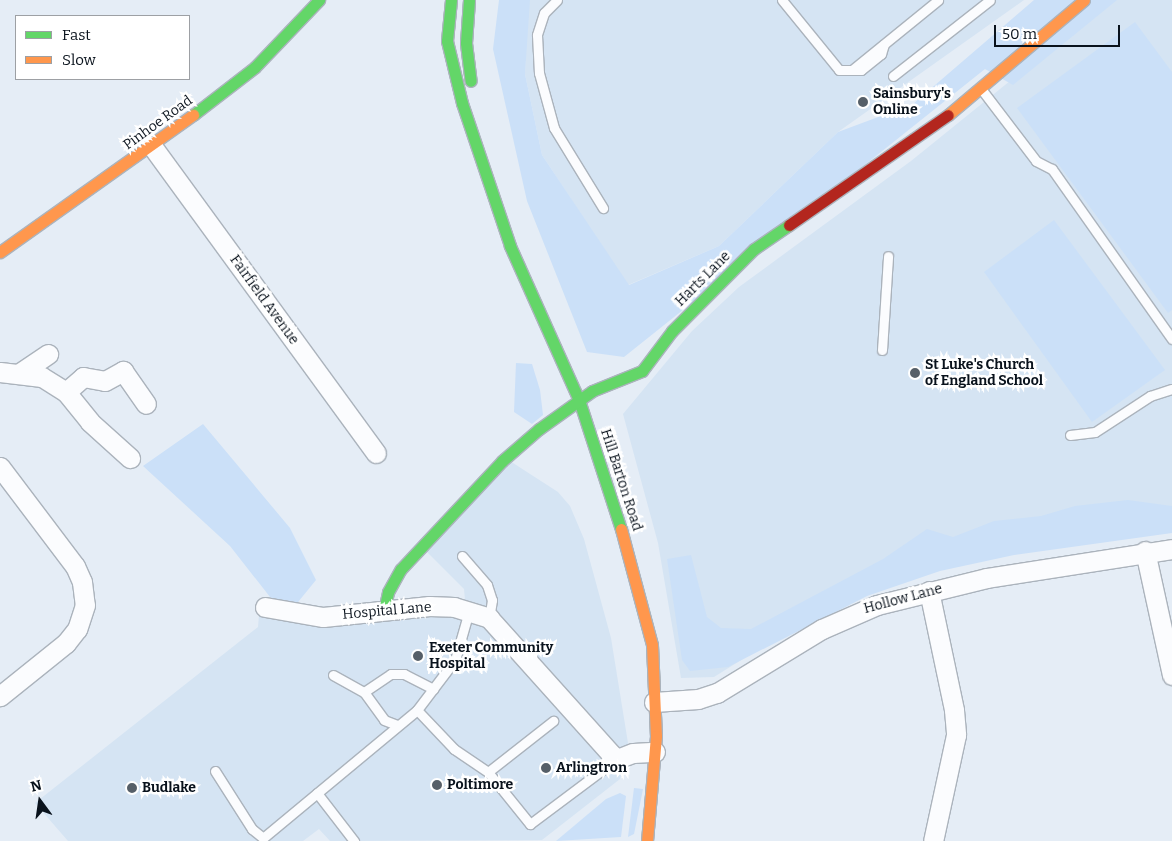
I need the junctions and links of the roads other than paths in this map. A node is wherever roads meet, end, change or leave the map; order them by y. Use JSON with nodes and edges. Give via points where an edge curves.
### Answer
{"nodes":[{"id":1,"x":319,"y":0,"type":"edge"},
{"id":2,"x":451,"y":0,"type":"edge"},
{"id":3,"x":469,"y":0,"type":"edge"},
{"id":4,"x":476,"y":0,"type":"edge"},
{"id":5,"x":557,"y":0,"type":"edge"},
{"id":6,"x":782,"y":0,"type":"edge"},
{"id":7,"x":938,"y":0,"type":"edge"},
{"id":8,"x":990,"y":0,"type":"edge"},
{"id":9,"x":1084,"y":0,"type":"edge"},
{"id":10,"x":437,"y":12,"type":"dead end"},
{"id":11,"x":467,"y":25,"type":"junction"},
{"id":12,"x":447,"y":41,"type":"junction"},
{"id":13,"x":893,"y":76,"type":"dead end"},
{"id":14,"x":979,"y":85,"type":"junction"},
{"id":15,"x":152,"y":146,"type":"junction"},
{"id":16,"x":479,"y":146,"type":"junction"},
{"id":17,"x":603,"y":208,"type":"dead end"},
{"id":18,"x":0,"y":252,"type":"edge"},
{"id":19,"x":888,"y":256,"type":"dead end"},
{"id":20,"x":1172,"y":339,"type":"edge"},
{"id":21,"x":882,"y":350,"type":"dead end"},
{"id":22,"x":48,"y":354,"type":"dead end"},
{"id":23,"x":0,"y":372,"type":"edge"},
{"id":24,"x":20,"y":373,"type":"junction"},
{"id":25,"x":1172,"y":389,"type":"edge"},
{"id":26,"x":66,"y":392,"type":"junction"},
{"id":27,"x":579,"y":400,"type":"junction"},
{"id":28,"x":146,"y":404,"type":"dead end"},
{"id":29,"x":1070,"y":435,"type":"dead end"},
{"id":30,"x":376,"y":453,"type":"dead end"},
{"id":31,"x":130,"y":458,"type":"dead end"},
{"id":32,"x":0,"y":467,"type":"edge"},
{"id":33,"x":1172,"y":550,"type":"edge"},
{"id":34,"x":1146,"y":551,"type":"junction"},
{"id":35,"x":462,"y":556,"type":"dead end"},
{"id":36,"x":929,"y":591,"type":"junction"},
{"id":37,"x":265,"y":607,"type":"dead end"},
{"id":38,"x":384,"y":611,"type":"junction"},
{"id":39,"x":469,"y":611,"type":"junction"},
{"id":40,"x":489,"y":618,"type":"junction"},
{"id":41,"x":1172,"y":675,"type":"edge"},
{"id":42,"x":333,"y":676,"type":"dead end"},
{"id":43,"x":433,"y":689,"type":"junction"},
{"id":44,"x":364,"y":692,"type":"junction"},
{"id":45,"x":0,"y":696,"type":"edge"},
{"id":46,"x":654,"y":702,"type":"junction"},
{"id":47,"x":418,"y":710,"type":"junction"},
{"id":48,"x":553,"y":721,"type":"dead end"},
{"id":49,"x":397,"y":725,"type":"junction"},
{"id":50,"x":655,"y":752,"type":"junction"},
{"id":51,"x":617,"y":758,"type":"junction"},
{"id":52,"x":214,"y":771,"type":"dead end"},
{"id":53,"x":488,"y":772,"type":"junction"},
{"id":54,"x":317,"y":793,"type":"junction"},
{"id":55,"x":354,"y":841,"type":"edge"},
{"id":56,"x":647,"y":841,"type":"edge"},
{"id":57,"x":933,"y":841,"type":"edge"}],
"edges":[{"from":1,"to":15,"type":"main road","name":"Pinhoe Road","via":[[255,67]]},
{"from":2,"to":12,"type":"main road","name":"Hill Barton Road"},
{"from":3,"to":11,"type":"main road","name":"Hill Barton Road"},
{"from":4,"to":11,"type":"street"},
{"from":5,"to":17,"type":"lane","via":[[544,13],[537,35],[540,73],[554,128]]},
{"from":6,"to":7,"type":"lane","via":[[839,70],[852,70]]},
{"from":8,"to":13,"type":"lane"},
{"from":9,"to":14,"type":"main road","name":"Harts Lane"},
{"from":10,"to":12,"type":"main road"},
{"from":11,"to":16,"type":"main road","name":"Hill Barton Road","via":[[466,44]]},
{"from":12,"to":16,"type":"main road","name":"Hill Barton Road","via":[[462,103]]},
{"from":14,"to":20,"type":"lane","via":[[1017,140],[1036,161],[1052,169]]},
{"from":14,"to":27,"type":"main road","name":"Harts Lane","via":[[931,128],[754,249],[672,331],[642,371],[609,383]]},
{"from":15,"to":18,"type":"main road","name":"Pinhoe Road"},
{"from":15,"to":30,"type":"street","name":"Fairfield Avenue"},
{"from":16,"to":27,"type":"main road","name":"Hill Barton Road","via":[[510,246]]},
{"from":19,"to":21,"type":"lane"},
{"from":22,"to":24,"type":"street"},
{"from":23,"to":24,"type":"street"},
{"from":24,"to":26,"type":"street","via":[[42,377]]},
{"from":25,"to":29,"type":"lane","via":[[1150,396],[1095,432]]},
{"from":26,"to":28,"type":"street","via":[[83,377],[105,382],[123,370]]},
{"from":26,"to":31,"type":"street","via":[[90,422]]},
{"from":27,"to":38,"type":"main road","name":"Harts Lane","via":[[539,429],[466,497],[401,569],[388,592]]},
{"from":27,"to":46,"type":"main road","name":"Hill Barton Road","via":[[629,552],[652,645]]},
{"from":32,"to":45,"type":"street","via":[[75,566],[82,582],[85,604],[77,629],[66,643]]},
{"from":33,"to":34,"type":"street","name":"Hollow Lane"},
{"from":34,"to":36,"type":"street","name":"Hollow Lane"},
{"from":34,"to":41,"type":"street"},
{"from":35,"to":40,"type":"lane","via":[[487,585],[492,600]]},
{"from":36,"to":46,"type":"street","name":"Hollow Lane","via":[[849,615],[718,693],[698,699]]},
{"from":36,"to":57,"type":"street","via":[[954,710],[956,735]]},
{"from":37,"to":38,"type":"street","name":"Hospital Lane","via":[[323,617]]},
{"from":38,"to":39,"type":"street","name":"Hospital Lane","via":[[429,606]]},
{"from":39,"to":40,"type":"street","name":"Hospital Lane"},
{"from":39,"to":43,"type":"lane","via":[[455,660]]},
{"from":40,"to":51,"type":"street","name":"Hospital Lane"},
{"from":42,"to":44,"type":"lane"},
{"from":43,"to":44,"type":"lane","via":[[404,674],[391,674]]},
{"from":43,"to":47,"type":"lane"},
{"from":44,"to":49,"type":"lane","via":[[384,720]]},
{"from":46,"to":50,"type":"main road","name":"Hill Barton Road"},
{"from":47,"to":49,"type":"lane"},
{"from":47,"to":53,"type":"lane","via":[[454,750]]},
{"from":48,"to":53,"type":"lane"},
{"from":49,"to":54,"type":"lane"},
{"from":50,"to":51,"type":"street"},
{"from":50,"to":56,"type":"main road","name":"Hill Barton Road"},
{"from":51,"to":53,"type":"lane","via":[[530,824]]},
{"from":52,"to":54,"type":"lane","via":[[252,829],[263,838]]},
{"from":54,"to":55,"type":"lane"}]}
